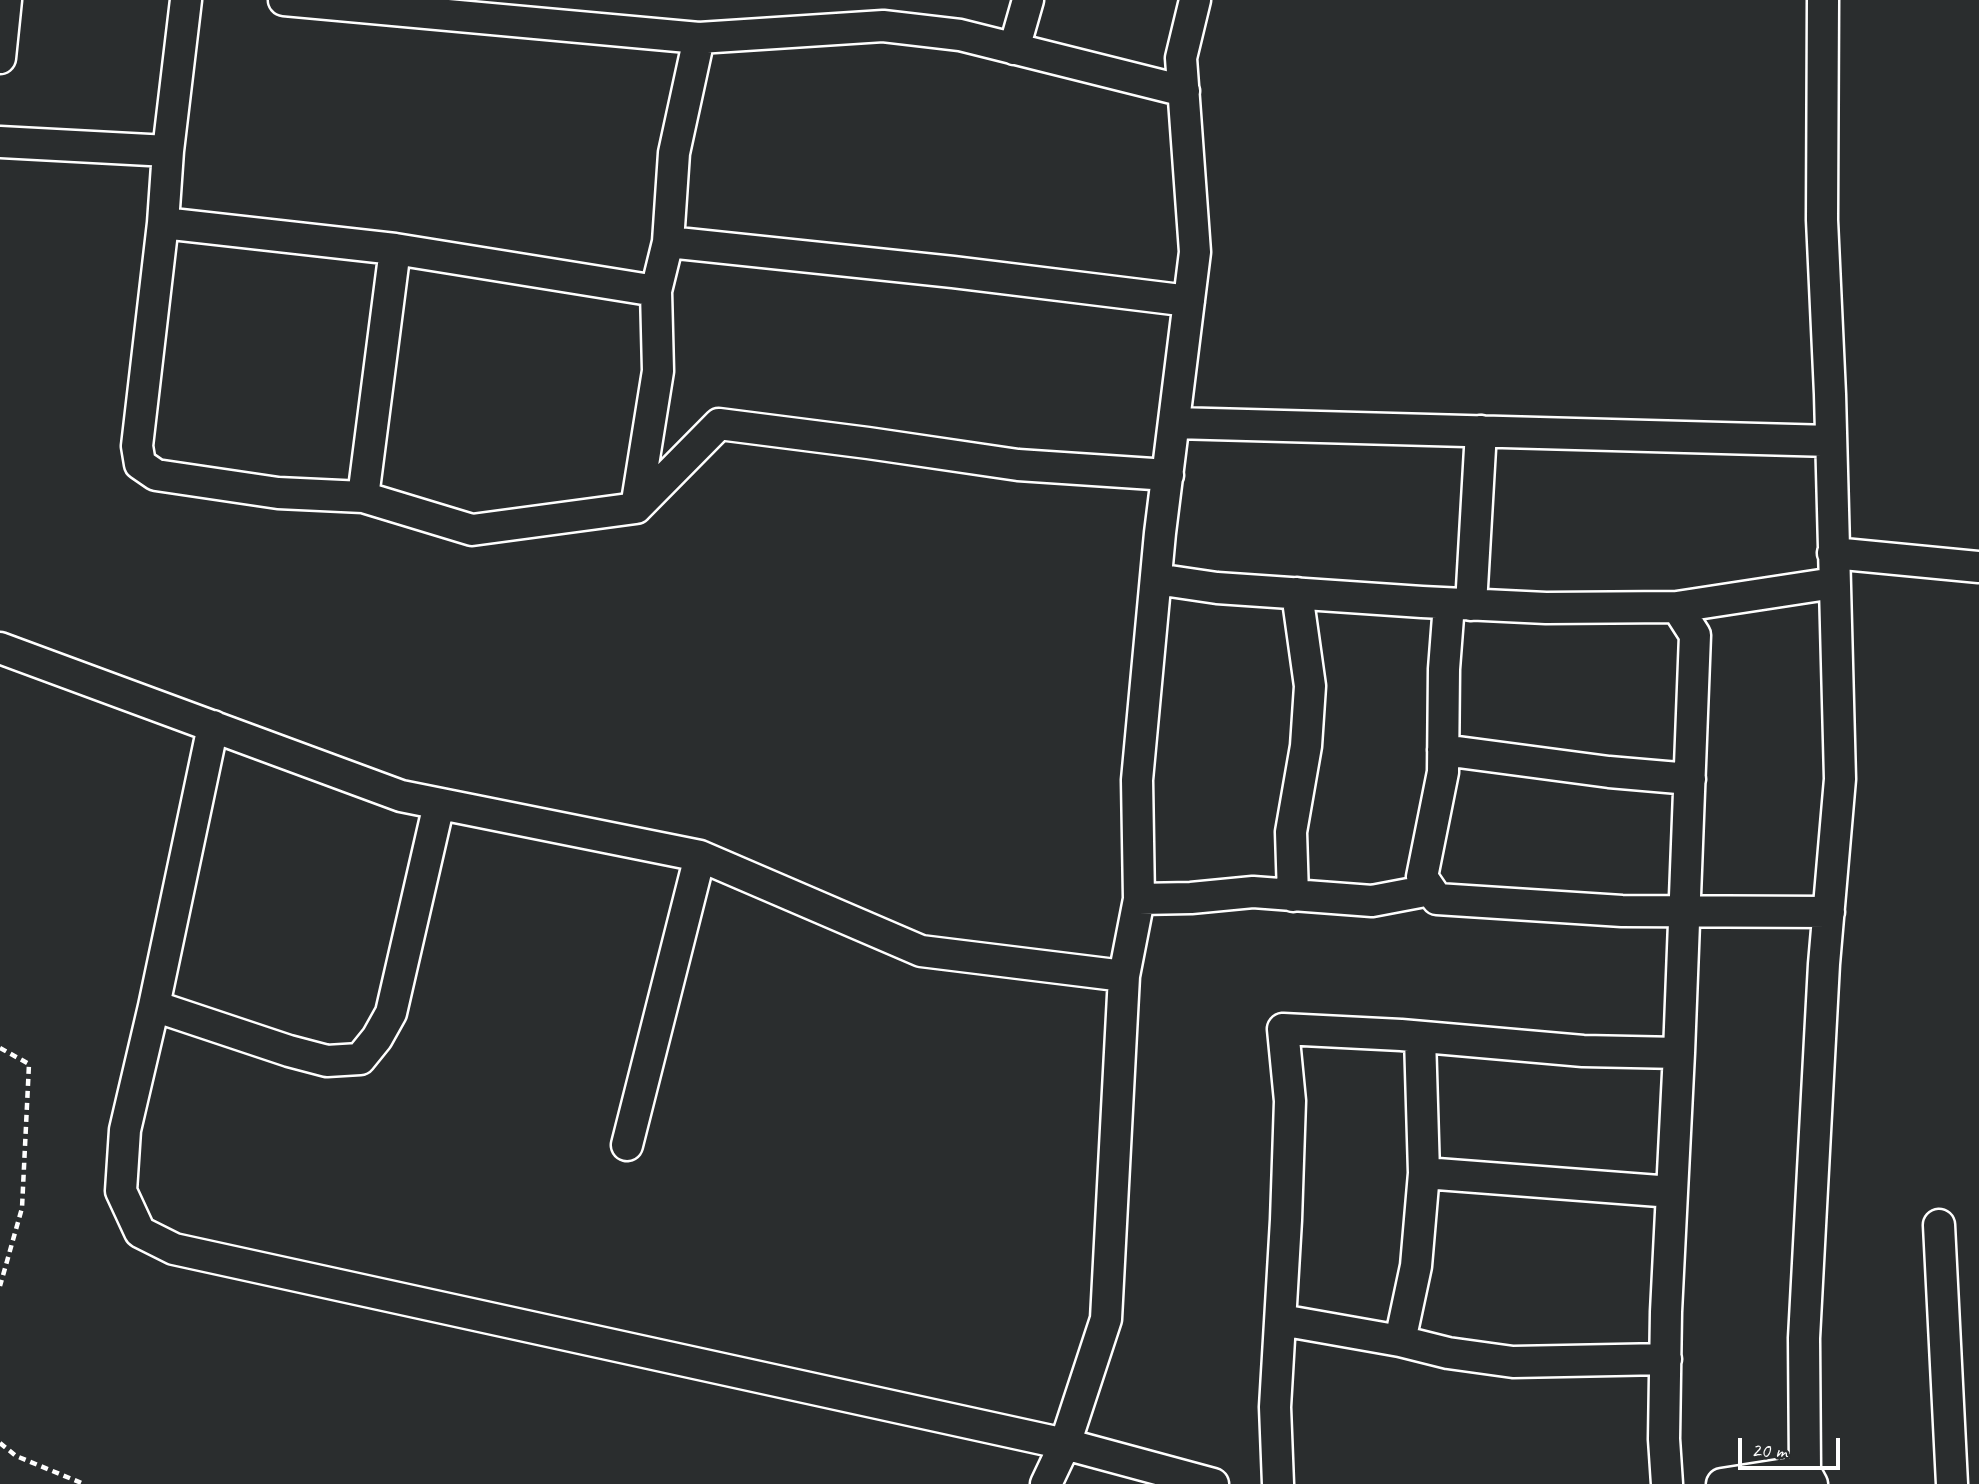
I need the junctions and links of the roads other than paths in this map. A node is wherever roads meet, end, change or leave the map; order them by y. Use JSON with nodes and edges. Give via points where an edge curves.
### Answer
{"nodes":[{"id":1,"x":6,"y":0,"type":"edge"},
{"id":2,"x":186,"y":0,"type":"edge"},
{"id":3,"x":284,"y":0,"type":"edge"},
{"id":4,"x":1028,"y":0,"type":"edge"},
{"id":5,"x":1195,"y":0,"type":"edge"},
{"id":6,"x":1823,"y":0,"type":"edge"},
{"id":7,"x":699,"y":38,"type":"junction"},
{"id":8,"x":1014,"y":49,"type":"junction"},
{"id":9,"x":0,"y":58,"type":"edge"},
{"id":10,"x":1184,"y":91,"type":"junction"},
{"id":11,"x":0,"y":142,"type":"edge"},
{"id":12,"x":168,"y":151,"type":"junction"},
{"id":13,"x":163,"y":223,"type":"junction"},
{"id":14,"x":668,"y":242,"type":"junction"},
{"id":15,"x":395,"y":249,"type":"junction"},
{"id":16,"x":656,"y":291,"type":"junction"},
{"id":17,"x":1189,"y":301,"type":"junction"},
{"id":18,"x":1174,"y":423,"type":"junction"},
{"id":19,"x":1481,"y":431,"type":"junction"},
{"id":20,"x":1831,"y":441,"type":"junction"},
{"id":21,"x":1168,"y":475,"type":"junction"},
{"id":22,"x":363,"y":497,"type":"junction"},
{"id":23,"x":636,"y":508,"type":"junction"},
{"id":24,"x":1833,"y":552,"type":"junction"},
{"id":25,"x":1979,"y":567,"type":"edge"},
{"id":26,"x":1156,"y":579,"type":"junction"},
{"id":27,"x":1834,"y":583,"type":"junction"},
{"id":28,"x":1297,"y":593,"type":"junction"},
{"id":29,"x":1460,"y":604,"type":"junction"},
{"id":30,"x":1677,"y":607,"type":"junction"},
{"id":31,"x":0,"y":648,"type":"edge"},
{"id":32,"x":213,"y":726,"type":"junction"},
{"id":33,"x":1443,"y":750,"type":"junction"},
{"id":34,"x":1690,"y":779,"type":"junction"},
{"id":35,"x":439,"y":804,"type":"junction"},
{"id":36,"x":700,"y":856,"type":"junction"},
{"id":37,"x":1430,"y":890,"type":"junction"},
{"id":38,"x":1293,"y":896,"type":"junction"},
{"id":39,"x":1139,"y":898,"type":"junction"},
{"id":40,"x":1685,"y":909,"type":"junction"},
{"id":41,"x":1829,"y":912,"type":"junction"},
{"id":42,"x":1124,"y":976,"type":"junction"},
{"id":43,"x":154,"y":1006,"type":"junction"},
{"id":44,"x":1420,"y":1037,"type":"junction"},
{"id":45,"x":1679,"y":1053,"type":"junction"},
{"id":46,"x":627,"y":1145,"type":"dead end"},
{"id":47,"x":1424,"y":1172,"type":"junction"},
{"id":48,"x":1672,"y":1192,"type":"junction"},
{"id":49,"x":1939,"y":1225,"type":"dead end"},
{"id":50,"x":1281,"y":1320,"type":"junction"},
{"id":51,"x":1400,"y":1341,"type":"junction"},
{"id":52,"x":1666,"y":1359,"type":"junction"},
{"id":53,"x":1065,"y":1444,"type":"junction"},
{"id":54,"x":1809,"y":1477,"type":"edge"},
{"id":55,"x":1046,"y":1484,"type":"edge"},
{"id":56,"x":1213,"y":1484,"type":"edge"},
{"id":57,"x":1278,"y":1484,"type":"edge"},
{"id":58,"x":1667,"y":1484,"type":"edge"},
{"id":59,"x":1723,"y":1484,"type":"edge"},
{"id":60,"x":1952,"y":1484,"type":"edge"}],
"edges":[{"from":1,"to":9,"type":"street"},
{"from":2,"to":12,"type":"street"},
{"from":3,"to":7,"type":"street"},
{"from":4,"to":8,"type":"street"},
{"from":5,"to":10,"type":"street","via":[[1181,58]]},
{"from":6,"to":20,"type":"street","via":[[1822,220]]},
{"from":7,"to":8,"type":"street","via":[[883,26],[960,35]]},
{"from":7,"to":14,"type":"street","via":[[674,153]]},
{"from":8,"to":10,"type":"street"},
{"from":10,"to":17,"type":"street","via":[[1195,252]]},
{"from":11,"to":12,"type":"street"},
{"from":12,"to":13,"type":"street"},
{"from":13,"to":15,"type":"street"},
{"from":13,"to":22,"type":"street","via":[[137,446],[140,464],[156,475],[183,479],[278,493]]},
{"from":14,"to":16,"type":"street"},
{"from":14,"to":17,"type":"street"},
{"from":15,"to":16,"type":"street"},
{"from":15,"to":22,"type":"street"},
{"from":16,"to":23,"type":"street","via":[[658,371]]},
{"from":17,"to":18,"type":"street"},
{"from":18,"to":19,"type":"street"},
{"from":18,"to":21,"type":"street"},
{"from":19,"to":20,"type":"street"},
{"from":19,"to":29,"type":"street"},
{"from":20,"to":24,"type":"street"},
{"from":21,"to":23,"type":"street","via":[[1018,466],[719,424]]},
{"from":21,"to":26,"type":"street"},
{"from":22,"to":23,"type":"street","via":[[472,530]]},
{"from":24,"to":25,"type":"street"},
{"from":24,"to":27,"type":"street"},
{"from":26,"to":28,"type":"street"},
{"from":26,"to":39,"type":"street","via":[[1137,780]]},
{"from":27,"to":30,"type":"street"},
{"from":27,"to":41,"type":"street","via":[[1840,779]]},
{"from":28,"to":29,"type":"street"},
{"from":28,"to":38,"type":"street","via":[[1310,686],[1292,832]]},
{"from":29,"to":30,"type":"street"},
{"from":29,"to":33,"type":"street","via":[[1444,669]]},
{"from":30,"to":34,"type":"street","via":[[1695,635]]},
{"from":31,"to":32,"type":"street"},
{"from":32,"to":35,"type":"street","via":[[401,796]]},
{"from":32,"to":43,"type":"street"},
{"from":33,"to":34,"type":"street"},
{"from":33,"to":37,"type":"street","via":[[1443,772],[1422,877]]},
{"from":34,"to":40,"type":"street"},
{"from":35,"to":36,"type":"street"},
{"from":35,"to":43,"type":"street","via":[[391,1013],[360,1059],[327,1061]]},
{"from":36,"to":42,"type":"street","via":[[921,951]]},
{"from":36,"to":46,"type":"street"},
{"from":37,"to":38,"type":"street","via":[[1372,901]]},
{"from":37,"to":40,"type":"street","via":[[1437,899],[1622,911]]},
{"from":38,"to":39,"type":"street","via":[[1253,892]]},
{"from":39,"to":42,"type":"street"},
{"from":40,"to":41,"type":"street"},
{"from":40,"to":45,"type":"street"},
{"from":41,"to":54,"type":"street","via":[[1805,1312]]},
{"from":42,"to":53,"type":"street","via":[[1106,1319]]},
{"from":43,"to":53,"type":"street","via":[[125,1130],[121,1191],[140,1232],[174,1249]]},
{"from":44,"to":45,"type":"street","via":[[1583,1051]]},
{"from":44,"to":47,"type":"street"},
{"from":44,"to":50,"type":"street","via":[[1283,1029],[1290,1101]]},
{"from":45,"to":48,"type":"street"},
{"from":47,"to":48,"type":"street"},
{"from":47,"to":51,"type":"street","via":[[1416,1266]]},
{"from":48,"to":52,"type":"street"},
{"from":49,"to":60,"type":"street"},
{"from":50,"to":51,"type":"street"},
{"from":50,"to":57,"type":"street","via":[[1275,1407]]},
{"from":51,"to":52,"type":"street","via":[[1513,1362]]},
{"from":52,"to":58,"type":"street"},
{"from":53,"to":55,"type":"street"},
{"from":53,"to":56,"type":"street"},
{"from":54,"to":59,"type":"street"}]}
